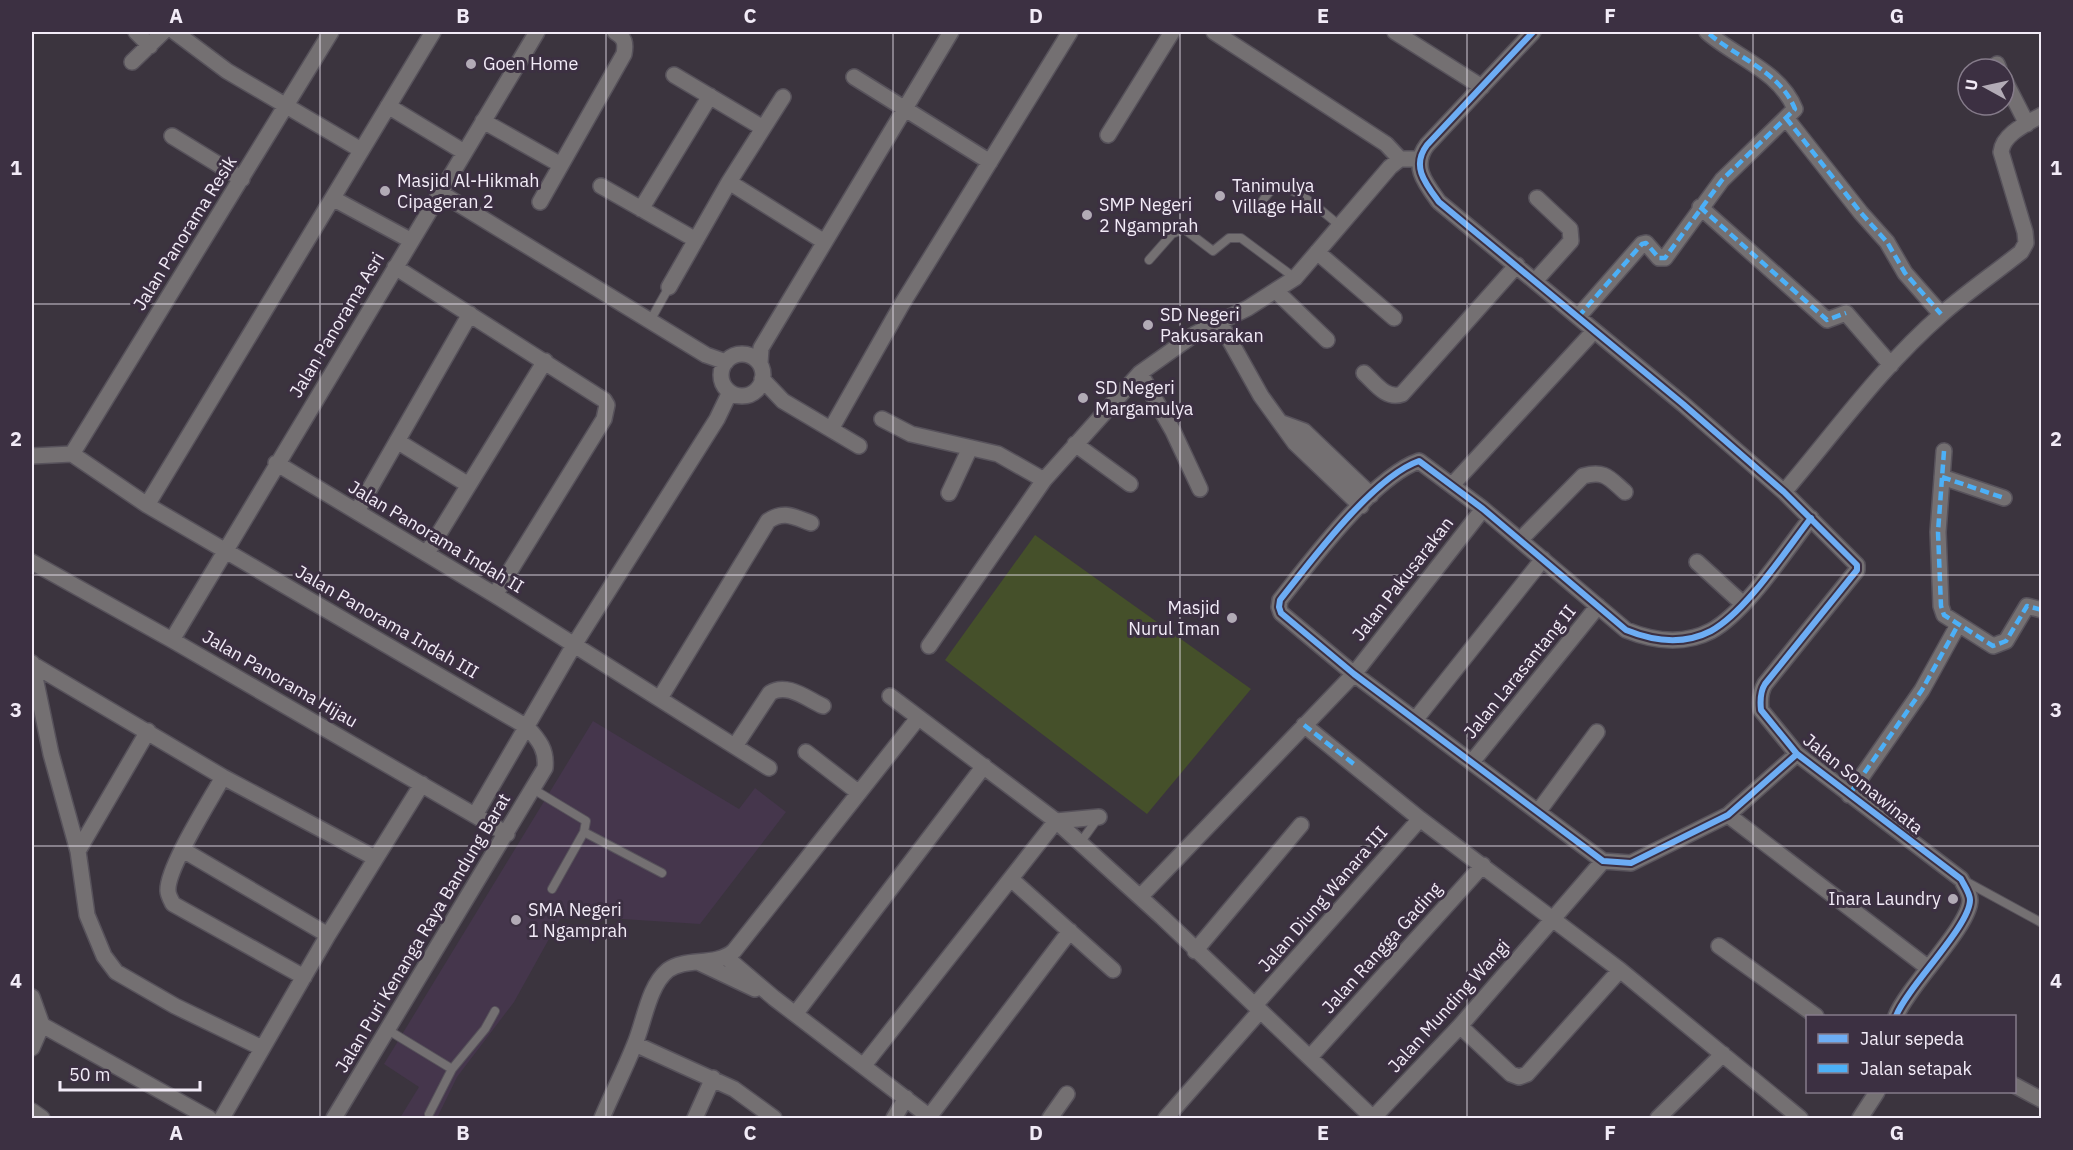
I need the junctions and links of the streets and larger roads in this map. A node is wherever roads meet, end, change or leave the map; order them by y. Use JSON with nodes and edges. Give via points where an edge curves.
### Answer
{"nodes":[{"id":1,"x":136,"y":32,"type":"edge"},
{"id":2,"x":163,"y":32,"type":"edge"},
{"id":3,"x":175,"y":32,"type":"edge"},
{"id":4,"x":331,"y":32,"type":"edge"},
{"id":5,"x":433,"y":32,"type":"edge"},
{"id":6,"x":537,"y":32,"type":"edge"},
{"id":7,"x":951,"y":32,"type":"edge"},
{"id":8,"x":1070,"y":32,"type":"edge"},
{"id":9,"x":1172,"y":32,"type":"edge"},
{"id":10,"x":1214,"y":32,"type":"edge"},
{"id":11,"x":1395,"y":32,"type":"edge"},
{"id":12,"x":1532,"y":32,"type":"edge"},
{"id":13,"x":1707,"y":32,"type":"edge"},
{"id":14,"x":619,"y":34,"type":"edge"},
{"id":15,"x":150,"y":46,"type":"junction"},
{"id":16,"x":132,"y":62,"type":"dead end"},
{"id":17,"x":674,"y":75,"type":"dead end"},
{"id":18,"x":854,"y":77,"type":"dead end"},
{"id":19,"x":1482,"y":87,"type":"junction"},
{"id":20,"x":710,"y":96,"type":"junction"},
{"id":21,"x":783,"y":97,"type":"dead end"},
{"id":22,"x":2016,"y":102,"type":"edge"},
{"id":23,"x":388,"y":106,"type":"junction"},
{"id":24,"x":284,"y":107,"type":"junction"},
{"id":25,"x":904,"y":107,"type":"junction"},
{"id":26,"x":2042,"y":115,"type":"edge"},
{"id":27,"x":1786,"y":118,"type":"junction"},
{"id":28,"x":483,"y":121,"type":"junction"},
{"id":29,"x":2027,"y":124,"type":"junction"},
{"id":30,"x":763,"y":128,"type":"junction"},
{"id":31,"x":1108,"y":135,"type":"dead end"},
{"id":32,"x":172,"y":136,"type":"dead end"},
{"id":33,"x":361,"y":150,"type":"junction"},
{"id":34,"x":464,"y":152,"type":"junction"},
{"id":35,"x":1400,"y":159,"type":"junction"},
{"id":36,"x":1419,"y":159,"type":"junction"},
{"id":37,"x":990,"y":162,"type":"junction"},
{"id":38,"x":561,"y":165,"type":"junction"},
{"id":39,"x":242,"y":179,"type":"junction"},
{"id":40,"x":729,"y":182,"type":"junction"},
{"id":41,"x":601,"y":186,"type":"dead end"},
{"id":42,"x":440,"y":192,"type":"junction"},
{"id":43,"x":1537,"y":198,"type":"dead end"},
{"id":44,"x":334,"y":199,"type":"junction"},
{"id":45,"x":540,"y":202,"type":"dead end"},
{"id":46,"x":1700,"y":207,"type":"junction"},
{"id":47,"x":640,"y":209,"type":"junction"},
{"id":48,"x":410,"y":240,"type":"junction"},
{"id":49,"x":696,"y":240,"type":"junction"},
{"id":50,"x":823,"y":241,"type":"junction"},
{"id":51,"x":1317,"y":252,"type":"junction"},
{"id":52,"x":1517,"y":265,"type":"junction"},
{"id":53,"x":394,"y":267,"type":"junction"},
{"id":54,"x":1535,"y":281,"type":"junction"},
{"id":55,"x":669,"y":287,"type":"road end"},
{"id":56,"x":1277,"y":292,"type":"junction"},
{"id":57,"x":470,"y":314,"type":"junction"},
{"id":58,"x":1941,"y":314,"type":"junction"},
{"id":59,"x":1578,"y":317,"type":"junction"},
{"id":60,"x":1394,"y":318,"type":"dead end"},
{"id":61,"x":1219,"y":321,"type":"junction"},
{"id":62,"x":1594,"y":331,"type":"junction"},
{"id":63,"x":1327,"y":340,"type":"dead end"},
{"id":64,"x":761,"y":348,"type":"junction"},
{"id":65,"x":747,"y":354,"type":"junction"},
{"id":66,"x":545,"y":362,"type":"junction"},
{"id":67,"x":760,"y":363,"type":"junction"},
{"id":68,"x":1891,"y":365,"type":"junction"},
{"id":69,"x":724,"y":366,"type":"junction"},
{"id":70,"x":1140,"y":373,"type":"junction"},
{"id":71,"x":1364,"y":373,"type":"dead end"},
{"id":72,"x":762,"y":379,"type":"junction"},
{"id":73,"x":734,"y":393,"type":"junction"},
{"id":74,"x":753,"y":393,"type":"junction"},
{"id":75,"x":783,"y":400,"type":"junction"},
{"id":76,"x":882,"y":419,"type":"dead end"},
{"id":77,"x":831,"y":429,"type":"junction"},
{"id":78,"x":397,"y":441,"type":"junction"},
{"id":79,"x":1076,"y":444,"type":"junction"},
{"id":80,"x":859,"y":446,"type":"dead end"},
{"id":81,"x":970,"y":448,"type":"junction"},
{"id":82,"x":1944,"y":452,"type":"dead end"},
{"id":83,"x":72,"y":454,"type":"junction"},
{"id":84,"x":32,"y":456,"type":"edge"},
{"id":85,"x":276,"y":463,"type":"junction"},
{"id":86,"x":1942,"y":477,"type":"junction"},
{"id":87,"x":1044,"y":480,"type":"junction"},
{"id":88,"x":468,"y":484,"type":"junction"},
{"id":89,"x":1130,"y":484,"type":"dead end"},
{"id":90,"x":1453,"y":484,"type":"junction"},
{"id":91,"x":1200,"y":489,"type":"dead end"},
{"id":92,"x":1625,"y":492,"type":"dead end"},
{"id":93,"x":1784,"y":492,"type":"junction"},
{"id":94,"x":949,"y":493,"type":"dead end"},
{"id":95,"x":2004,"y":498,"type":"dead end"},
{"id":96,"x":1366,"y":501,"type":"junction"},
{"id":97,"x":147,"y":505,"type":"junction"},
{"id":98,"x":1483,"y":508,"type":"junction"},
{"id":99,"x":357,"y":511,"type":"junction"},
{"id":100,"x":1811,"y":518,"type":"junction"},
{"id":101,"x":811,"y":523,"type":"dead end"},
{"id":102,"x":1521,"y":539,"type":"junction"},
{"id":103,"x":226,"y":550,"type":"junction"},
{"id":104,"x":427,"y":553,"type":"junction"},
{"id":105,"x":1543,"y":559,"type":"junction"},
{"id":106,"x":32,"y":562,"type":"edge"},
{"id":107,"x":1697,"y":562,"type":"dead end"},
{"id":108,"x":495,"y":595,"type":"junction"},
{"id":109,"x":1743,"y":604,"type":"junction"},
{"id":110,"x":1598,"y":606,"type":"junction"},
{"id":111,"x":2042,"y":610,"type":"edge"},
{"id":112,"x":1958,"y":625,"type":"junction"},
{"id":113,"x":172,"y":640,"type":"junction"},
{"id":114,"x":574,"y":645,"type":"junction"},
{"id":115,"x":928,"y":646,"type":"dead end"},
{"id":116,"x":32,"y":664,"type":"edge"},
{"id":117,"x":1354,"y":674,"type":"junction"},
{"id":118,"x":890,"y":696,"type":"dead end"},
{"id":119,"x":660,"y":698,"type":"junction"},
{"id":120,"x":823,"y":706,"type":"dead end"},
{"id":121,"x":918,"y":718,"type":"junction"},
{"id":122,"x":1415,"y":720,"type":"junction"},
{"id":123,"x":1304,"y":725,"type":"junction"},
{"id":124,"x":527,"y":727,"type":"junction"},
{"id":125,"x":148,"y":731,"type":"junction"},
{"id":126,"x":1597,"y":732,"type":"dead end"},
{"id":127,"x":735,"y":746,"type":"junction"},
{"id":128,"x":806,"y":752,"type":"dead end"},
{"id":129,"x":1797,"y":754,"type":"junction"},
{"id":130,"x":1472,"y":762,"type":"junction"},
{"id":131,"x":984,"y":766,"type":"junction"},
{"id":132,"x":769,"y":768,"type":"dead end"},
{"id":133,"x":223,"y":777,"type":"junction"},
{"id":134,"x":422,"y":784,"type":"junction"},
{"id":135,"x":859,"y":793,"type":"junction"},
{"id":136,"x":1849,"y":795,"type":"junction"},
{"id":137,"x":1538,"y":812,"type":"junction"},
{"id":138,"x":475,"y":815,"type":"junction"},
{"id":139,"x":1728,"y":815,"type":"junction"},
{"id":140,"x":1099,"y":817,"type":"road end"},
{"id":141,"x":1420,"y":819,"type":"junction"},
{"id":142,"x":1056,"y":821,"type":"junction"},
{"id":143,"x":1301,"y":825,"type":"dead end"},
{"id":144,"x":507,"y":834,"type":"junction"},
{"id":145,"x":183,"y":850,"type":"junction"},
{"id":146,"x":78,"y":851,"type":"junction"},
{"id":147,"x":375,"y":858,"type":"junction"},
{"id":148,"x":1603,"y":861,"type":"junction"},
{"id":149,"x":1483,"y":865,"type":"junction"},
{"id":150,"x":1011,"y":879,"type":"junction"},
{"id":151,"x":1140,"y":897,"type":"junction"},
{"id":152,"x":1553,"y":920,"type":"junction"},
{"id":153,"x":1070,"y":931,"type":"junction"},
{"id":154,"x":328,"y":935,"type":"junction"},
{"id":155,"x":1719,"y":946,"type":"dead end"},
{"id":156,"x":1196,"y":951,"type":"junction"},
{"id":157,"x":727,"y":958,"type":"junction"},
{"id":158,"x":699,"y":963,"type":"junction"},
{"id":159,"x":1927,"y":967,"type":"junction"},
{"id":160,"x":1113,"y":970,"type":"dead end"},
{"id":161,"x":1620,"y":970,"type":"junction"},
{"id":162,"x":304,"y":977,"type":"junction"},
{"id":163,"x":32,"y":997,"type":"edge"},
{"id":164,"x":774,"y":998,"type":"junction"},
{"id":165,"x":1257,"y":1008,"type":"junction"},
{"id":166,"x":796,"y":1013,"type":"junction"},
{"id":167,"x":1813,"y":1015,"type":"edge"},
{"id":168,"x":1897,"y":1015,"type":"edge"},
{"id":169,"x":42,"y":1025,"type":"junction"},
{"id":170,"x":1460,"y":1026,"type":"junction"},
{"id":171,"x":635,"y":1044,"type":"junction"},
{"id":172,"x":32,"y":1048,"type":"edge"},
{"id":173,"x":262,"y":1048,"type":"junction"},
{"id":174,"x":1723,"y":1054,"type":"junction"},
{"id":175,"x":1311,"y":1056,"type":"junction"},
{"id":176,"x":864,"y":1065,"type":"junction"},
{"id":177,"x":713,"y":1078,"type":"junction"},
{"id":178,"x":2016,"y":1086,"type":"edge"},
{"id":179,"x":1876,"y":1093,"type":"edge"},
{"id":180,"x":1067,"y":1094,"type":"dead end"},
{"id":181,"x":906,"y":1098,"type":"junction"},
{"id":182,"x":2042,"y":1100,"type":"edge"},
{"id":183,"x":32,"y":1112,"type":"edge"},
{"id":184,"x":930,"y":1118,"type":"edge"},
{"id":185,"x":1373,"y":1118,"type":"edge"},
{"id":186,"x":42,"y":1119,"type":"edge"},
{"id":187,"x":209,"y":1119,"type":"edge"},
{"id":188,"x":222,"y":1119,"type":"edge"},
{"id":189,"x":334,"y":1119,"type":"edge"},
{"id":190,"x":602,"y":1119,"type":"edge"},
{"id":191,"x":695,"y":1119,"type":"edge"},
{"id":192,"x":774,"y":1119,"type":"edge"},
{"id":193,"x":894,"y":1119,"type":"edge"},
{"id":194,"x":1050,"y":1119,"type":"edge"},
{"id":195,"x":1166,"y":1119,"type":"edge"},
{"id":196,"x":1658,"y":1119,"type":"edge"},
{"id":197,"x":1800,"y":1119,"type":"edge"},
{"id":198,"x":1860,"y":1119,"type":"edge"}],
"edges":[{"from":1,"to":15,"type":"street"},
{"from":2,"to":15,"type":"street"},
{"from":3,"to":24,"type":"street","via":[[218,66]]},
{"from":4,"to":24,"type":"street","name":"Jalan Panorama Resik"},
{"from":5,"to":23,"type":"street"},
{"from":6,"to":28,"type":"street","name":"Jalan Panorama Asri"},
{"from":7,"to":25,"type":"street"},
{"from":8,"to":37,"type":"street"},
{"from":9,"to":31,"type":"street"},
{"from":10,"to":35,"type":"street","via":[[1386,144]]},
{"from":11,"to":19,"type":"street"},
{"from":12,"to":19,"type":"street"},
{"from":13,"to":27,"type":"street","via":[[1774,80],[1795,106]]},
{"from":14,"to":38,"type":"street","via":[[626,44],[624,54]]},
{"from":15,"to":16,"type":"street"},
{"from":17,"to":20,"type":"street"},
{"from":18,"to":25,"type":"street"},
{"from":19,"to":36,"type":"street","via":[[1427,145]]},
{"from":20,"to":30,"type":"street"},
{"from":20,"to":47,"type":"street"},
{"from":21,"to":30,"type":"street"},
{"from":22,"to":29,"type":"street"},
{"from":23,"to":33,"type":"street"},
{"from":23,"to":34,"type":"street"},
{"from":24,"to":33,"type":"street"},
{"from":24,"to":39,"type":"street","name":"Jalan Panorama Resik"},
{"from":25,"to":37,"type":"street"},
{"from":25,"to":50,"type":"street"},
{"from":26,"to":29,"type":"street"},
{"from":27,"to":46,"type":"street"},
{"from":27,"to":58,"type":"street"},
{"from":28,"to":34,"type":"street","name":"Jalan Panorama Asri"},
{"from":28,"to":38,"type":"street"},
{"from":29,"to":58,"type":"street","via":[[2008,137],[2001,152],[2026,243],[2021,252]]},
{"from":30,"to":40,"type":"street"},
{"from":32,"to":39,"type":"street"},
{"from":33,"to":44,"type":"street"},
{"from":34,"to":42,"type":"street","name":"Jalan Panorama Asri"},
{"from":35,"to":36,"type":"street"},
{"from":35,"to":51,"type":"street"},
{"from":36,"to":52,"type":"street","name":"Jalan Somawinata","via":[[1420,175],[1439,202]]},
{"from":37,"to":77,"type":"street"},
{"from":38,"to":45,"type":"street"},
{"from":39,"to":83,"type":"street","name":"Jalan Panorama Resik"},
{"from":40,"to":49,"type":"street"},
{"from":40,"to":50,"type":"street"},
{"from":41,"to":47,"type":"street"},
{"from":42,"to":48,"type":"street","name":"Jalan Panorama Asri"},
{"from":42,"to":69,"type":"street"},
{"from":43,"to":54,"type":"street","via":[[1573,236]]},
{"from":44,"to":48,"type":"street"},
{"from":44,"to":97,"type":"street"},
{"from":46,"to":59,"type":"street","via":[[1665,258],[1659,258],[1646,243],[1642,244]]},
{"from":46,"to":68,"type":"street","via":[[1827,320],[1846,313]]},
{"from":47,"to":49,"type":"street"},
{"from":48,"to":53,"type":"street","name":"Jalan Panorama Asri"},
{"from":49,"to":55,"type":"street"},
{"from":50,"to":64,"type":"street"},
{"from":51,"to":56,"type":"street"},
{"from":51,"to":60,"type":"street"},
{"from":52,"to":54,"type":"street","name":"Jalan Somawinata"},
{"from":52,"to":71,"type":"street","via":[[1402,394],[1387,394]]},
{"from":53,"to":57,"type":"street"},
{"from":53,"to":85,"type":"street","name":"Jalan Panorama Asri"},
{"from":54,"to":59,"type":"street","name":"Jalan Somawinata"},
{"from":56,"to":61,"type":"street"},
{"from":56,"to":63,"type":"street"},
{"from":57,"to":66,"type":"street"},
{"from":57,"to":78,"type":"street"},
{"from":58,"to":68,"type":"street"},
{"from":59,"to":62,"type":"street","name":"Jalan Somawinata"},
{"from":61,"to":70,"type":"street"},
{"from":61,"to":96,"type":"street","via":[[1261,396],[1282,423],[1304,431]]},
{"from":62,"to":90,"type":"street"},
{"from":62,"to":93,"type":"street","name":"Jalan Somawinata"},
{"from":64,"to":65,"type":"street"},
{"from":64,"to":67,"type":"street"},
{"from":65,"to":67,"type":"street"},
{"from":65,"to":69,"type":"street","via":[[739,354]]},
{"from":66,"to":88,"type":"street"},
{"from":66,"to":108,"type":"street","via":[[604,400],[604,419]]},
{"from":67,"to":72,"type":"street"},
{"from":68,"to":93,"type":"street"},
{"from":69,"to":73,"type":"street","via":[[722,378]]},
{"from":70,"to":79,"type":"street"},
{"from":70,"to":91,"type":"street"},
{"from":72,"to":74,"type":"street"},
{"from":72,"to":75,"type":"street"},
{"from":73,"to":74,"type":"street"},
{"from":73,"to":114,"type":"street"},
{"from":74,"to":75,"type":"street"},
{"from":75,"to":77,"type":"street"},
{"from":76,"to":81,"type":"street","via":[[911,434]]},
{"from":77,"to":80,"type":"street"},
{"from":78,"to":88,"type":"street"},
{"from":78,"to":99,"type":"street"},
{"from":79,"to":87,"type":"street"},
{"from":79,"to":89,"type":"street"},
{"from":81,"to":87,"type":"street","via":[[1007,458]]},
{"from":81,"to":94,"type":"street"},
{"from":82,"to":86,"type":"street"},
{"from":83,"to":84,"type":"street"},
{"from":83,"to":97,"type":"street","name":"Jalan Panorama Indah III"},
{"from":85,"to":99,"type":"street","name":"Jalan Panorama Indah II"},
{"from":85,"to":103,"type":"street","name":"Jalan Panorama Asri"},
{"from":86,"to":95,"type":"street"},
{"from":86,"to":112,"type":"street","via":[[1938,532],[1941,606],[1944,615]]},
{"from":87,"to":115,"type":"street"},
{"from":88,"to":104,"type":"street"},
{"from":90,"to":96,"type":"street","via":[[1419,461],[1405,466]]},
{"from":90,"to":98,"type":"street"},
{"from":92,"to":102,"type":"street","via":[[1604,475],[1596,472],[1583,476]]},
{"from":93,"to":100,"type":"street","name":"Jalan Somawinata"},
{"from":96,"to":117,"type":"street","via":[[1308,564],[1280,600],[1279,607],[1281,613]]},
{"from":97,"to":103,"type":"street","name":"Jalan Panorama Indah III"},
{"from":98,"to":102,"type":"street"},
{"from":98,"to":117,"type":"street","name":"Jalan Pakusarakan"},
{"from":99,"to":104,"type":"street","name":"Jalan Panorama Indah II"},
{"from":100,"to":109,"type":"street"},
{"from":100,"to":129,"type":"street","name":"Jalan Somawinata","via":[[1857,564],[1857,570],[1761,690],[1761,710]]},
{"from":101,"to":119,"type":"street","via":[[786,514],[768,520]]},
{"from":102,"to":105,"type":"street"},
{"from":103,"to":113,"type":"street","name":"Jalan Panorama Asri"},
{"from":103,"to":124,"type":"street","name":"Jalan Panorama Indah III"},
{"from":104,"to":108,"type":"street","name":"Jalan Panorama Indah II"},
{"from":105,"to":110,"type":"street"},
{"from":105,"to":122,"type":"street"},
{"from":106,"to":113,"type":"street","name":"Jalan Panorama Hijau"},
{"from":107,"to":109,"type":"street"},
{"from":108,"to":114,"type":"street","name":"Jalan Panorama Indah II"},
{"from":109,"to":110,"type":"street","via":[[1712,631],[1689,639],[1668,640],[1642,637],[1626,630]]},
{"from":110,"to":130,"type":"street","name":"Jalan Larasantang II"},
{"from":111,"to":112,"type":"street","via":[[2027,606],[2007,641],[1994,646]]},
{"from":112,"to":136,"type":"street","via":[[1922,690]]},
{"from":113,"to":134,"type":"street","name":"Jalan Panorama Hijau"},
{"from":114,"to":119,"type":"street","name":"Jalan Panorama Indah II"},
{"from":114,"to":124,"type":"street"},
{"from":116,"to":125,"type":"street"},
{"from":116,"to":146,"type":"street","via":[[51,754]]},
{"from":117,"to":122,"type":"street"},
{"from":117,"to":123,"type":"street","name":"Jalan Pakusarakan"},
{"from":118,"to":121,"type":"street"},
{"from":119,"to":127,"type":"street","name":"Jalan Panorama Indah II"},
{"from":120,"to":127,"type":"street","via":[[784,688],[776,689]]},
{"from":121,"to":131,"type":"street"},
{"from":121,"to":135,"type":"street"},
{"from":122,"to":130,"type":"street"},
{"from":123,"to":141,"type":"street"},
{"from":123,"to":151,"type":"street","name":"Jalan Pakusarakan"},
{"from":124,"to":138,"type":"street"},
{"from":124,"to":144,"type":"street","name":"Jalan Puri Kenanga Raya Bandung Barat","via":[[542,743],[545,768]]},
{"from":125,"to":133,"type":"street"},
{"from":125,"to":146,"type":"street"},
{"from":126,"to":137,"type":"street"},
{"from":127,"to":132,"type":"street","name":"Jalan Panorama Indah II"},
{"from":128,"to":135,"type":"street"},
{"from":129,"to":136,"type":"street","name":"Jalan Somawinata"},
{"from":129,"to":139,"type":"street"},
{"from":130,"to":137,"type":"street"},
{"from":131,"to":142,"type":"street"},
{"from":131,"to":166,"type":"street"},
{"from":133,"to":145,"type":"street"},
{"from":133,"to":147,"type":"street"},
{"from":134,"to":138,"type":"street","name":"Jalan Panorama Hijau"},
{"from":134,"to":147,"type":"street"},
{"from":135,"to":157,"type":"street"},
{"from":136,"to":159,"type":"street","name":"Jalan Somawinata","via":[[1961,879],[1970,901],[1967,910]]},
{"from":137,"to":148,"type":"street"},
{"from":138,"to":144,"type":"street","name":"Jalan Panorama Hijau"},
{"from":139,"to":148,"type":"street","via":[[1631,863]]},
{"from":139,"to":159,"type":"street"},
{"from":140,"to":142,"type":"street"},
{"from":141,"to":149,"type":"street"},
{"from":141,"to":165,"type":"street","name":"Jalan Diung Wanara III"},
{"from":142,"to":150,"type":"street"},
{"from":142,"to":151,"type":"street"},
{"from":143,"to":156,"type":"street"},
{"from":144,"to":189,"type":"street","name":"Jalan Puri Kenanga Raya Bandung Barat"},
{"from":145,"to":154,"type":"street"},
{"from":145,"to":162,"type":"street","via":[[169,880],[173,904]]},
{"from":146,"to":173,"type":"street","via":[[87,915],[104,956],[116,972]]},
{"from":147,"to":154,"type":"street"},
{"from":148,"to":152,"type":"street","name":"Jalan Munding Wangi"},
{"from":149,"to":152,"type":"street"},
{"from":149,"to":175,"type":"street","name":"Jalan Rangga Gading"},
{"from":150,"to":153,"type":"street"},
{"from":150,"to":176,"type":"street"},
{"from":151,"to":156,"type":"street"},
{"from":152,"to":161,"type":"street"},
{"from":152,"to":170,"type":"street","name":"Jalan Munding Wangi"},
{"from":153,"to":160,"type":"street"},
{"from":153,"to":184,"type":"street"},
{"from":154,"to":162,"type":"street"},
{"from":155,"to":167,"type":"street"},
{"from":156,"to":165,"type":"street"},
{"from":157,"to":158,"type":"street"},
{"from":157,"to":164,"type":"street"},
{"from":158,"to":164,"type":"street"},
{"from":158,"to":171,"type":"street","via":[[673,968],[663,976]]},
{"from":159,"to":168,"type":"street"},
{"from":161,"to":170,"type":"street","via":[[1527,1074],[1519,1077]]},
{"from":161,"to":174,"type":"street"},
{"from":162,"to":173,"type":"street"},
{"from":163,"to":169,"type":"street"},
{"from":164,"to":166,"type":"street"},
{"from":165,"to":175,"type":"street"},
{"from":165,"to":195,"type":"street","name":"Jalan Diung Wanara III"},
{"from":166,"to":176,"type":"street"},
{"from":169,"to":172,"type":"street"},
{"from":169,"to":187,"type":"street"},
{"from":170,"to":185,"type":"street","name":"Jalan Munding Wangi"},
{"from":171,"to":177,"type":"street"},
{"from":171,"to":190,"type":"street"},
{"from":173,"to":188,"type":"street"},
{"from":174,"to":196,"type":"street"},
{"from":174,"to":197,"type":"street"},
{"from":175,"to":185,"type":"street"},
{"from":176,"to":181,"type":"street"},
{"from":177,"to":191,"type":"street"},
{"from":177,"to":192,"type":"street"},
{"from":178,"to":182,"type":"street"},
{"from":179,"to":198,"type":"street"},
{"from":180,"to":194,"type":"street"},
{"from":181,"to":184,"type":"street"},
{"from":181,"to":193,"type":"street"},
{"from":183,"to":186,"type":"street"}]}
